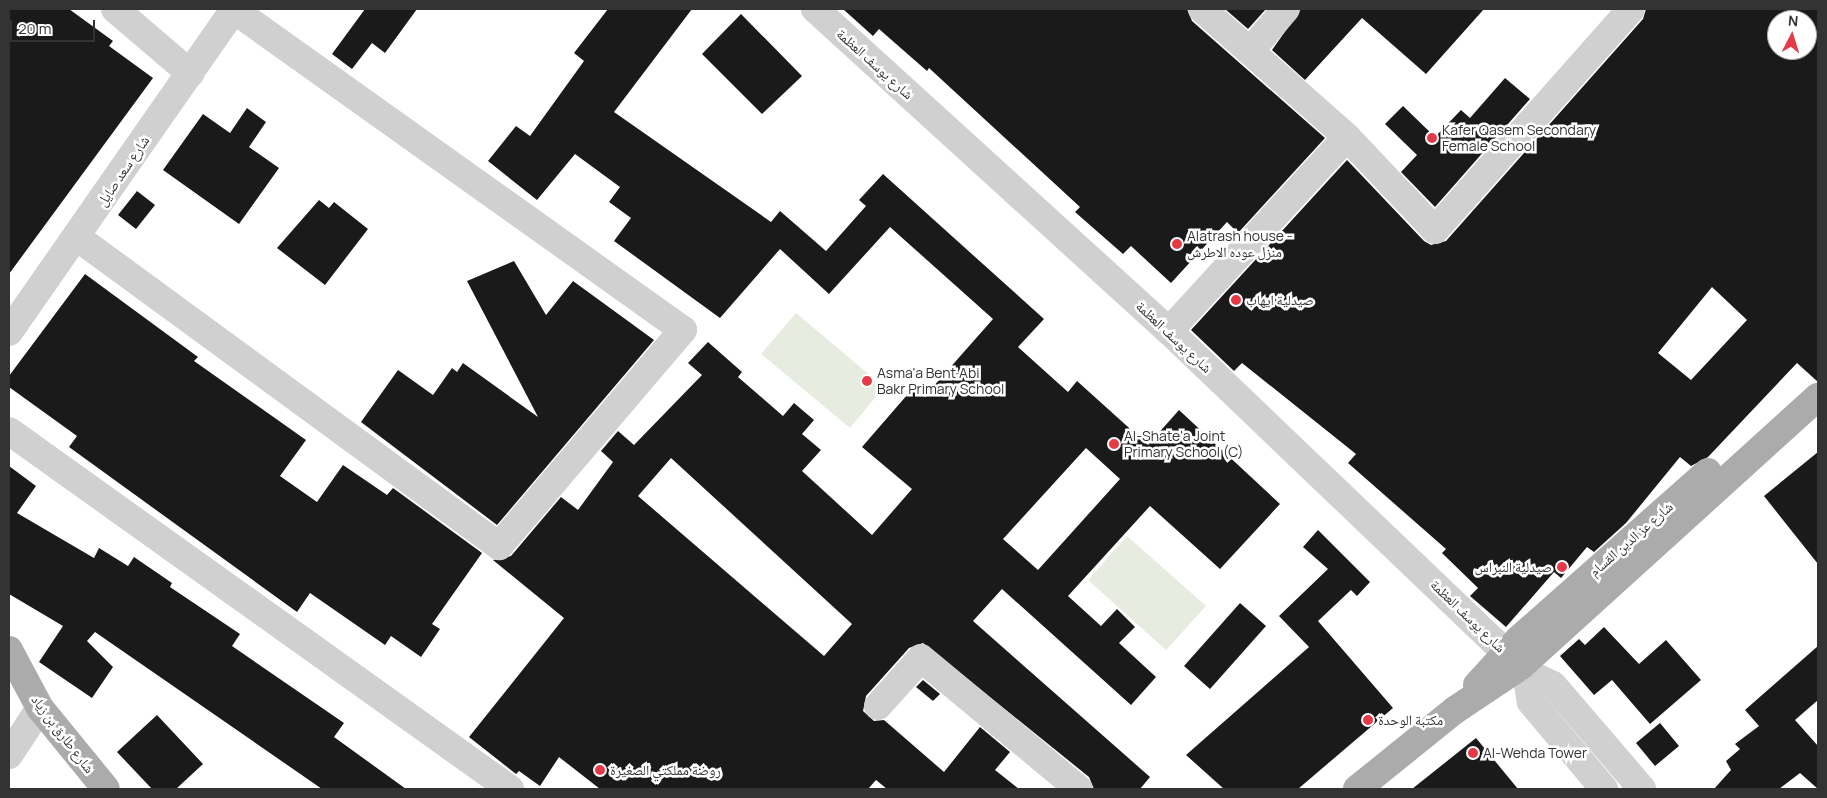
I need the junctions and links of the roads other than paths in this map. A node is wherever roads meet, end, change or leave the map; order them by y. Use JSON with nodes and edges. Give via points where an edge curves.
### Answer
{"nodes":[{"id":1,"x":115,"y":9,"type":"edge"},
{"id":2,"x":234,"y":9,"type":"edge"},
{"id":3,"x":814,"y":9,"type":"edge"},
{"id":4,"x":1202,"y":9,"type":"edge"},
{"id":5,"x":1286,"y":9,"type":"edge"},
{"id":6,"x":1631,"y":9,"type":"edge"},
{"id":7,"x":1250,"y":51,"type":"junction"},
{"id":8,"x":190,"y":73,"type":"junction"},
{"id":9,"x":1347,"y":137,"type":"junction"},
{"id":10,"x":78,"y":238,"type":"junction"},
{"id":11,"x":9,"y":332,"type":"edge"},
{"id":12,"x":1169,"y":332,"type":"junction"},
{"id":13,"x":1818,"y":380,"type":"edge"},
{"id":14,"x":1818,"y":397,"type":"edge"},
{"id":15,"x":9,"y":431,"type":"edge"},
{"id":16,"x":9,"y":650,"type":"edge"},
{"id":17,"x":1517,"y":664,"type":"junction"},
{"id":18,"x":878,"y":706,"type":"dead end"},
{"id":19,"x":40,"y":708,"type":"junction"},
{"id":20,"x":9,"y":755,"type":"edge"},
{"id":21,"x":106,"y":789,"type":"edge"},
{"id":22,"x":510,"y":789,"type":"edge"},
{"id":23,"x":1079,"y":789,"type":"edge"},
{"id":24,"x":1357,"y":789,"type":"edge"},
{"id":25,"x":1604,"y":789,"type":"edge"},
{"id":26,"x":1642,"y":789,"type":"edge"}],
"edges":[{"from":1,"to":8,"type":"street"},
{"from":2,"to":8,"type":"street","name":"شارع سعد صايل"},
{"from":2,"to":10,"type":"street","via":[[683,330],[500,546]]},
{"from":3,"to":12,"type":"street","name":"شارع يوسف العظمة"},
{"from":4,"to":7,"type":"street"},
{"from":5,"to":7,"type":"street"},
{"from":6,"to":9,"type":"street","via":[[1435,230]]},
{"from":7,"to":9,"type":"street"},
{"from":8,"to":10,"type":"street","name":"شارع سعد صايل"},
{"from":9,"to":12,"type":"street"},
{"from":10,"to":11,"type":"street","name":"شارع سعد صايل"},
{"from":12,"to":17,"type":"street","name":"شارع يوسف العظمة"},
{"from":13,"to":17,"type":"main road","name":"شارع عز الدين القسام"},
{"from":14,"to":17,"type":"main road","name":"شارع عز الدين القسام"},
{"from":15,"to":22,"type":"street"},
{"from":16,"to":19,"type":"main road","name":"شارع طارق بن زياد"},
{"from":17,"to":24,"type":"main road","name":"شارع عز الدين القسام"},
{"from":17,"to":25,"type":"street","via":[[1531,702]]},
{"from":17,"to":26,"type":"street","name":"شارع يوسف العظمة","via":[[1553,685]]},
{"from":18,"to":23,"type":"street","via":[[921,658]]},
{"from":19,"to":20,"type":"street"},
{"from":19,"to":21,"type":"main road","name":"شارع طارق بن زياد"}]}
